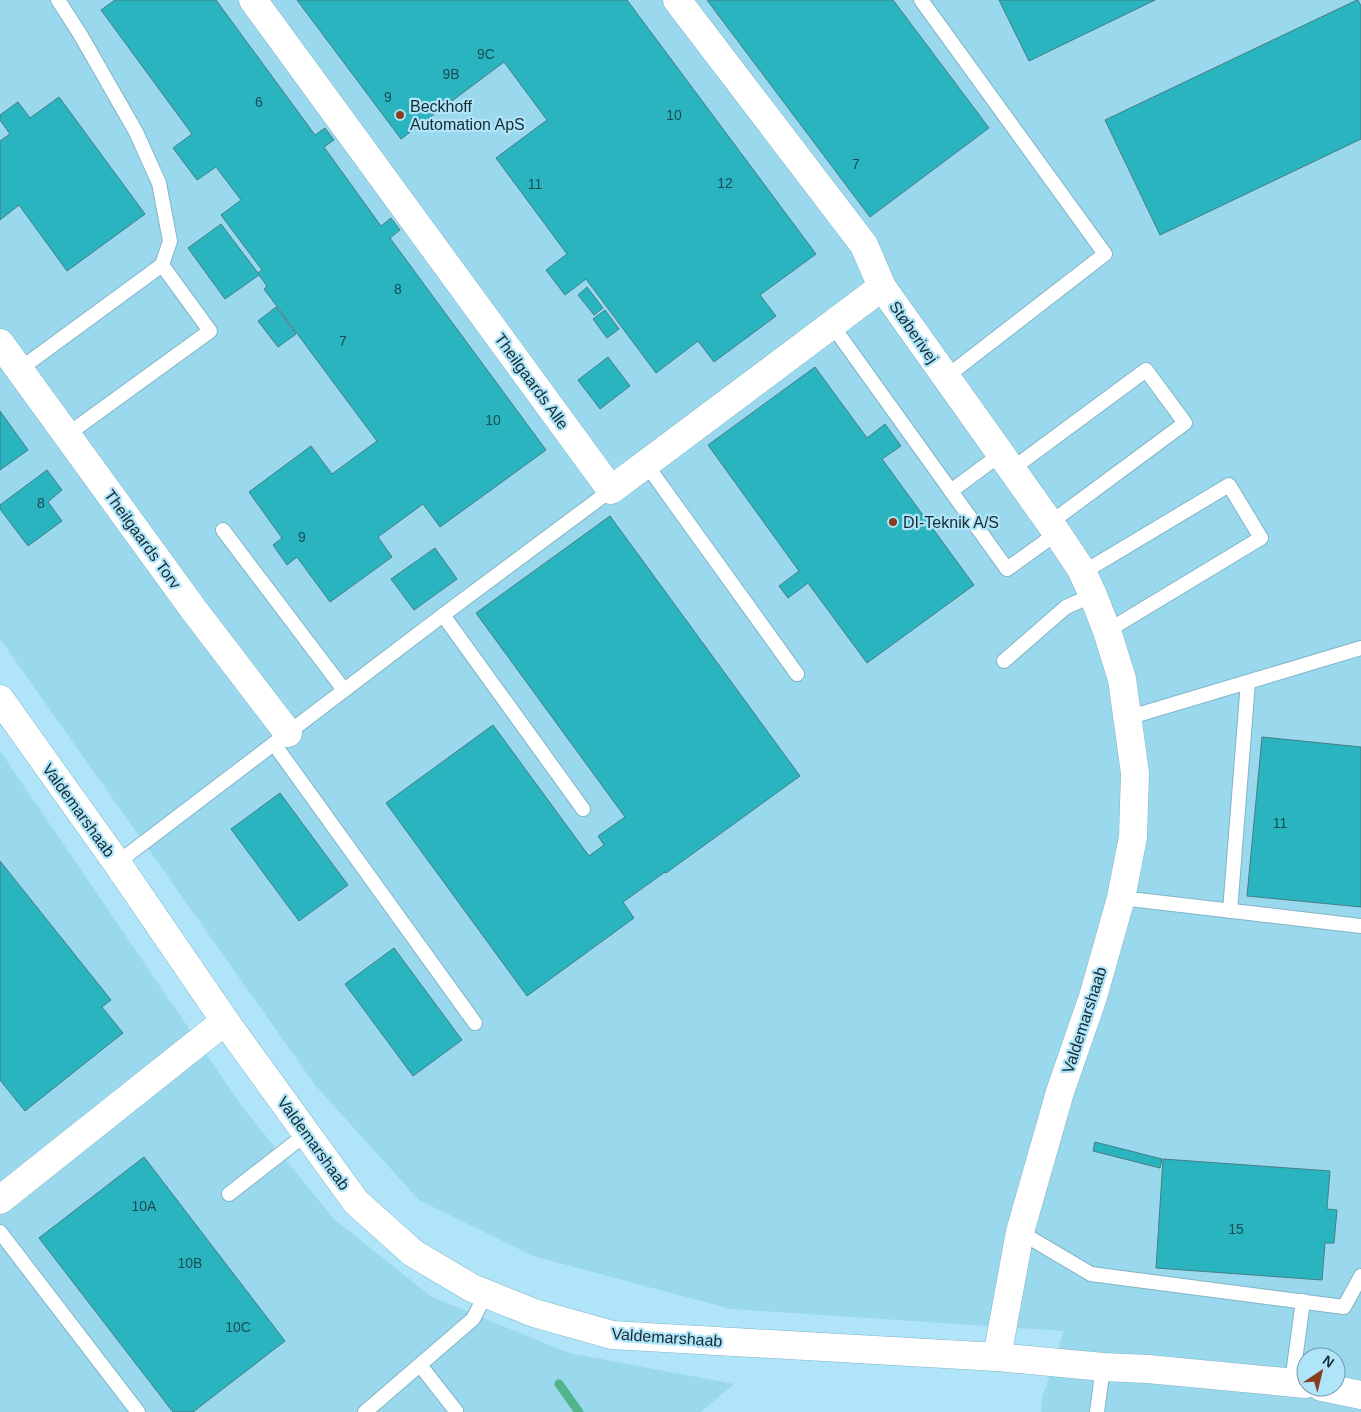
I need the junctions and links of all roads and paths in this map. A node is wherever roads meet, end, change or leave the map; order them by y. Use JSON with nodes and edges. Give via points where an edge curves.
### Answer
{"nodes":[{"id":1,"x":58,"y":0,"type":"edge"},
{"id":2,"x":253,"y":0,"type":"edge"},
{"id":3,"x":678,"y":0,"type":"edge"},
{"id":4,"x":922,"y":0,"type":"edge"},
{"id":5,"x":162,"y":265,"type":"junction"},
{"id":6,"x":882,"y":287,"type":"junction"},
{"id":7,"x":832,"y":325,"type":"junction"},
{"id":8,"x":0,"y":343,"type":"edge"},
{"id":9,"x":20,"y":369,"type":"junction"},
{"id":10,"x":946,"y":377,"type":"junction"},
{"id":11,"x":68,"y":434,"type":"junction"},
{"id":12,"x":1007,"y":462,"type":"junction"},
{"id":13,"x":646,"y":464,"type":"junction"},
{"id":14,"x":611,"y":490,"type":"junction"},
{"id":15,"x":952,"y":491,"type":"junction"},
{"id":16,"x":1054,"y":528,"type":"junction"},
{"id":17,"x":224,"y":530,"type":"dead end"},
{"id":18,"x":1087,"y":584,"type":"junction"},
{"id":19,"x":443,"y":615,"type":"junction"},
{"id":20,"x":1107,"y":630,"type":"junction"},
{"id":21,"x":1361,"y":648,"type":"edge"},
{"id":22,"x":1004,"y":661,"type":"dead end"},
{"id":23,"x":797,"y":674,"type":"dead end"},
{"id":24,"x":1122,"y":679,"type":"joint"},
{"id":25,"x":1248,"y":682,"type":"junction"},
{"id":26,"x":344,"y":690,"type":"junction"},
{"id":27,"x":0,"y":699,"type":"edge"},
{"id":28,"x":1127,"y":718,"type":"junction"},
{"id":29,"x":281,"y":738,"type":"junction"},
{"id":30,"x":583,"y":809,"type":"dead end"},
{"id":31,"x":117,"y":863,"type":"junction"},
{"id":32,"x":1121,"y":898,"type":"junction"},
{"id":33,"x":1230,"y":911,"type":"junction"},
{"id":34,"x":1361,"y":926,"type":"edge"},
{"id":35,"x":225,"y":1021,"type":"junction"},
{"id":36,"x":475,"y":1023,"type":"dead end"},
{"id":37,"x":306,"y":1134,"type":"junction"},
{"id":38,"x":229,"y":1194,"type":"dead end"},
{"id":39,"x":0,"y":1200,"type":"edge"},
{"id":40,"x":0,"y":1232,"type":"edge"},
{"id":41,"x":1020,"y":1232,"type":"junction"},
{"id":42,"x":1361,"y":1276,"type":"edge"},
{"id":43,"x":486,"y":1294,"type":"junction"},
{"id":44,"x":1303,"y":1302,"type":"junction"},
{"id":45,"x":1301,"y":1347,"type":"edge"},
{"id":46,"x":997,"y":1358,"type":"junction"},
{"id":47,"x":420,"y":1365,"type":"junction"},
{"id":48,"x":1103,"y":1367,"type":"junction"},
{"id":49,"x":1296,"y":1383,"type":"edge"},
{"id":50,"x":1346,"y":1392,"type":"edge"},
{"id":51,"x":1361,"y":1395,"type":"edge"},
{"id":52,"x":456,"y":1411,"type":"edge"},
{"id":53,"x":138,"y":1412,"type":"edge"},
{"id":54,"x":366,"y":1412,"type":"edge"},
{"id":55,"x":1097,"y":1412,"type":"edge"}],
"edges":[{"from":1,"to":5,"type":"lane","via":[[136,132],[159,184],[170,241]]},
{"from":2,"to":14,"type":"street","name":"Theilgaards Alle"},
{"from":3,"to":6,"type":"street","name":"Støberivej","via":[[864,245]]},
{"from":4,"to":10,"type":"lane","via":[[1105,254]]},
{"from":5,"to":9,"type":"lane"},
{"from":5,"to":11,"type":"lane","via":[[210,331]]},
{"from":6,"to":7,"type":"street"},
{"from":6,"to":10,"type":"street","name":"Støberivej"},
{"from":7,"to":13,"type":"street"},
{"from":7,"to":15,"type":"lane"},
{"from":8,"to":9,"type":"street","name":"Theilgaards Torv"},
{"from":9,"to":11,"type":"street","name":"Theilgaards Torv"},
{"from":10,"to":12,"type":"street","name":"Støberivej"},
{"from":11,"to":29,"type":"street","name":"Theilgaards Torv"},
{"from":12,"to":15,"type":"lane"},
{"from":12,"to":16,"type":"street","name":"Støberivej"},
{"from":12,"to":16,"type":"lane","via":[[1146,370],[1185,423]]},
{"from":13,"to":14,"type":"street"},
{"from":13,"to":23,"type":"lane"},
{"from":14,"to":19,"type":"lane"},
{"from":15,"to":16,"type":"lane","via":[[1007,569]]},
{"from":16,"to":18,"type":"street","name":"Støberivej"},
{"from":17,"to":26,"type":"lane"},
{"from":18,"to":20,"type":"street","name":"Støberivej"},
{"from":18,"to":20,"type":"lane","via":[[1229,485],[1261,538]]},
{"from":18,"to":22,"type":"lane","via":[[1066,607]]},
{"from":19,"to":26,"type":"lane"},
{"from":19,"to":30,"type":"lane"},
{"from":20,"to":24,"type":"street","name":"Støberivej"},
{"from":21,"to":25,"type":"lane"},
{"from":24,"to":28,"type":"street","name":"Valdemarshaab"},
{"from":25,"to":28,"type":"lane"},
{"from":25,"to":33,"type":"lane"},
{"from":26,"to":29,"type":"lane"},
{"from":27,"to":31,"type":"street","name":"Valdemarshaab"},
{"from":28,"to":32,"type":"street","name":"Valdemarshaab","via":[[1135,773],[1133,837]]},
{"from":29,"to":31,"type":"lane"},
{"from":29,"to":36,"type":"lane"},
{"from":31,"to":35,"type":"street","name":"Valdemarshaab"},
{"from":32,"to":33,"type":"lane"},
{"from":32,"to":41,"type":"street","name":"Valdemarshaab"},
{"from":33,"to":34,"type":"lane"},
{"from":35,"to":37,"type":"street","name":"Valdemarshaab"},
{"from":35,"to":39,"type":"street"},
{"from":37,"to":38,"type":"lane"},
{"from":37,"to":43,"type":"street","name":"Valdemarshaab","via":[[356,1202],[413,1253]]},
{"from":40,"to":53,"type":"lane"},
{"from":41,"to":44,"type":"lane","via":[[1091,1274]]},
{"from":41,"to":46,"type":"street","name":"Valdemarshaab"},
{"from":42,"to":44,"type":"lane","via":[[1344,1307]]},
{"from":43,"to":46,"type":"street","name":"Valdemarshaab","via":[[534,1313],[612,1335]]},
{"from":43,"to":47,"type":"lane","via":[[473,1319]]},
{"from":44,"to":45,"type":"lane"},
{"from":46,"to":48,"type":"street","name":"Valdemarshaab"},
{"from":47,"to":52,"type":"lane"},
{"from":47,"to":54,"type":"lane"},
{"from":48,"to":49,"type":"street","name":"Valdemarshaab"},
{"from":48,"to":55,"type":"lane"},
{"from":50,"to":51,"type":"street"}]}
